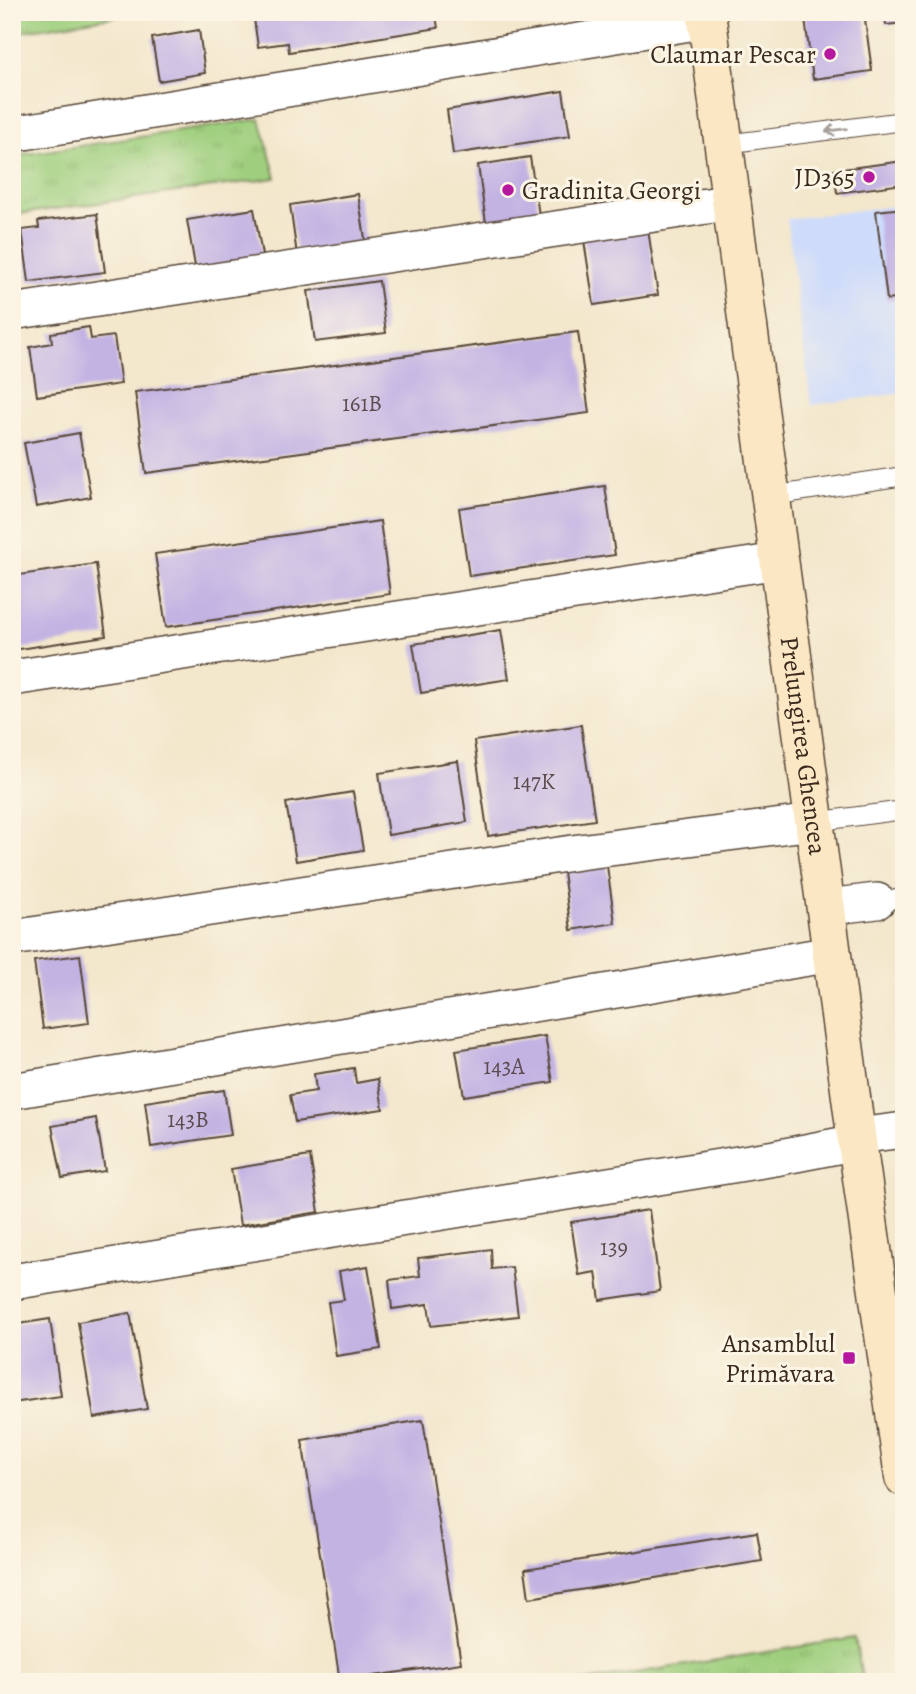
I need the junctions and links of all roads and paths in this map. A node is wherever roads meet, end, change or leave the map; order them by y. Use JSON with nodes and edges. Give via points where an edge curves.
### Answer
{"nodes":[{"id":1,"x":707,"y":16,"type":"edge"},
{"id":2,"x":904,"y":121,"type":"edge"},
{"id":3,"x":12,"y":134,"type":"edge"},
{"id":4,"x":725,"y":144,"type":"junction"},
{"id":5,"x":733,"y":202,"type":"junction"},
{"id":6,"x":12,"y":312,"type":"edge"},
{"id":7,"x":904,"y":476,"type":"edge"},
{"id":8,"x":771,"y":496,"type":"junction"},
{"id":9,"x":779,"y":561,"type":"junction"},
{"id":10,"x":12,"y":678,"type":"edge"},
{"id":11,"x":904,"y":810,"type":"edge"},
{"id":12,"x":814,"y":822,"type":"junction"},
{"id":13,"x":890,"y":900,"type":"edge"},
{"id":14,"x":827,"y":907,"type":"junction"},
{"id":15,"x":12,"y":938,"type":"edge"},
{"id":16,"x":832,"y":954,"type":"junction"},
{"id":17,"x":12,"y":1091,"type":"edge"},
{"id":18,"x":904,"y":1130,"type":"edge"},
{"id":19,"x":857,"y":1139,"type":"junction"},
{"id":20,"x":12,"y":1282,"type":"edge"},
{"id":21,"x":898,"y":1395,"type":"edge"},
{"id":22,"x":904,"y":1477,"type":"edge"}],
"edges":[{"from":1,"to":3,"type":"street"},
{"from":1,"to":4,"type":"main road","name":"Prelungirea Ghencea"},
{"from":2,"to":4,"type":"lane","one_way":true},
{"from":4,"to":5,"type":"main road","name":"Prelungirea Ghencea"},
{"from":5,"to":6,"type":"street"},
{"from":5,"to":8,"type":"main road","name":"Prelungirea Ghencea"},
{"from":7,"to":8,"type":"lane"},
{"from":8,"to":9,"type":"main road","name":"Prelungirea Ghencea"},
{"from":9,"to":10,"type":"street"},
{"from":9,"to":12,"type":"main road","name":"Prelungirea Ghencea"},
{"from":11,"to":12,"type":"lane"},
{"from":12,"to":14,"type":"main road","name":"Prelungirea Ghencea"},
{"from":12,"to":15,"type":"street","via":[[579,852]]},
{"from":13,"to":14,"type":"street"},
{"from":14,"to":16,"type":"main road","name":"Prelungirea Ghencea"},
{"from":16,"to":17,"type":"street"},
{"from":16,"to":19,"type":"main road","name":"Prelungirea Ghencea"},
{"from":18,"to":19,"type":"street"},
{"from":19,"to":20,"type":"street","via":[[748,1163]]},
{"from":19,"to":21,"type":"main road","name":"Prelungirea Ghencea"},
{"from":21,"to":22,"type":"main road","name":"Prelungirea Ghencea"}]}
